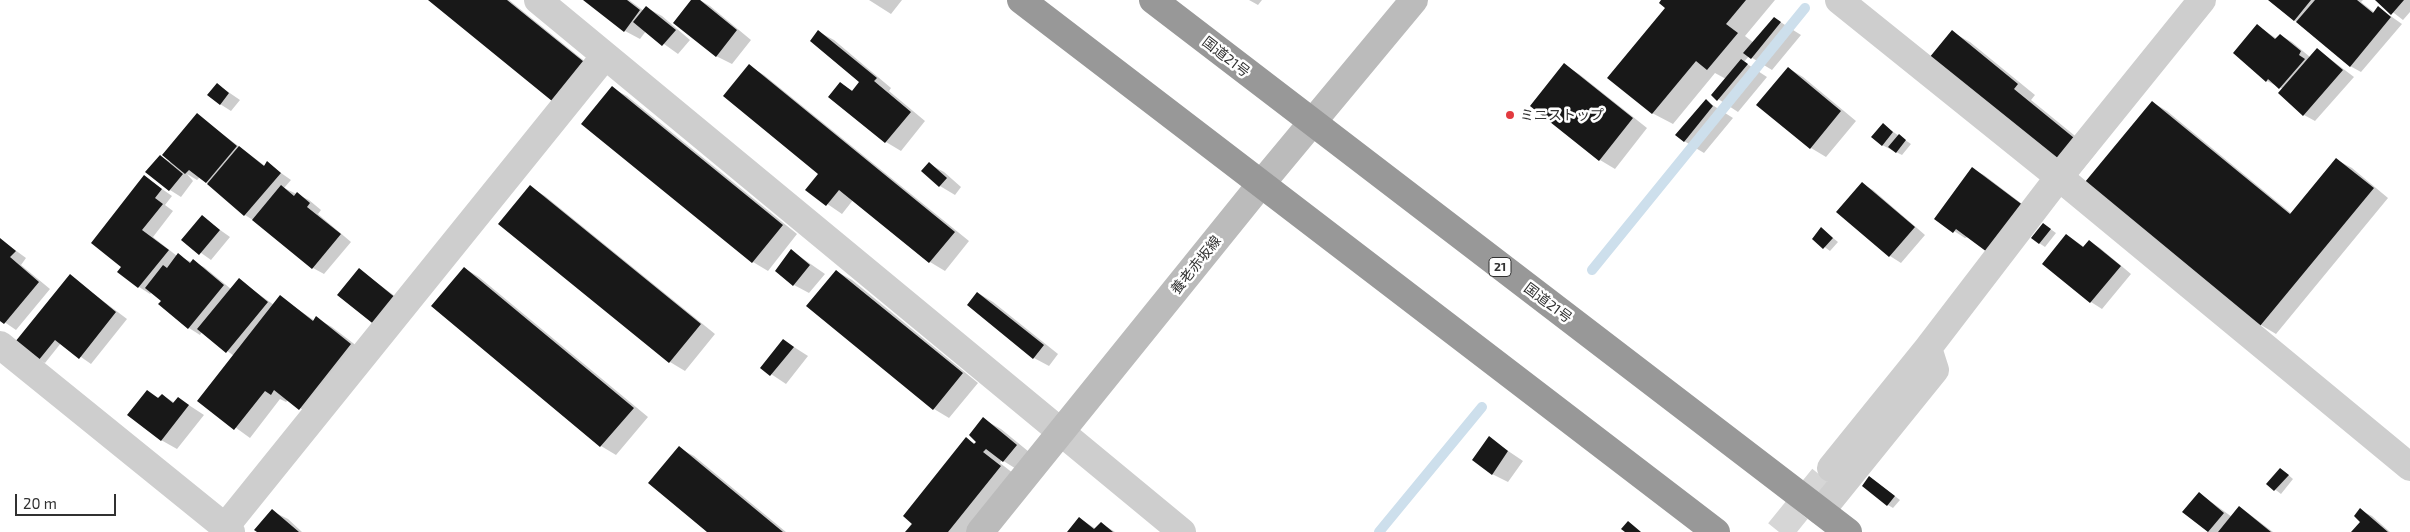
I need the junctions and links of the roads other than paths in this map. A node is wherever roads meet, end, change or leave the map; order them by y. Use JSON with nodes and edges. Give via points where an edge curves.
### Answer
{"nodes":[{"id":1,"x":538,"y":0,"type":"edge"},
{"id":2,"x":1021,"y":0,"type":"edge"},
{"id":3,"x":1153,"y":0,"type":"edge"},
{"id":4,"x":1414,"y":0,"type":"edge"},
{"id":5,"x":1840,"y":0,"type":"edge"},
{"id":6,"x":2202,"y":0,"type":"edge"},
{"id":7,"x":605,"y":56,"type":"junction"},
{"id":8,"x":1312,"y":123,"type":"junction"},
{"id":9,"x":2060,"y":177,"type":"junction"},
{"id":10,"x":1261,"y":184,"type":"junction"},
{"id":11,"x":0,"y":345,"type":"edge"},
{"id":12,"x":1928,"y":348,"type":"junction"},
{"id":13,"x":1061,"y":433,"type":"junction"},
{"id":14,"x":2410,"y":467,"type":"edge"},
{"id":15,"x":1831,"y":468,"type":"tunnel mouth"},
{"id":16,"x":1822,"y":511,"type":"junction"},
{"id":17,"x":228,"y":530,"type":"edge"},
{"id":18,"x":980,"y":532,"type":"edge"},
{"id":19,"x":1182,"y":532,"type":"edge"},
{"id":20,"x":1716,"y":532,"type":"edge"},
{"id":21,"x":1848,"y":532,"type":"edge"}],
"edges":[{"from":1,"to":7,"type":"street"},
{"from":2,"to":10,"type":"highway"},
{"from":3,"to":8,"type":"highway","name":"国道21号","number":"21"},
{"from":4,"to":8,"type":"main road","name":"養老赤坂線"},
{"from":5,"to":9,"type":"street"},
{"from":6,"to":9,"type":"street"},
{"from":7,"to":13,"type":"street"},
{"from":7,"to":17,"type":"street"},
{"from":8,"to":10,"type":"main road","name":"養老赤坂線"},
{"from":8,"to":16,"type":"highway","name":"国道21号","number":"21"},
{"from":9,"to":12,"type":"street"},
{"from":9,"to":14,"type":"street"},
{"from":10,"to":13,"type":"main road","name":"養老赤坂線"},
{"from":10,"to":20,"type":"highway"},
{"from":11,"to":17,"type":"street"},
{"from":12,"to":15,"type":"street"},
{"from":12,"to":16,"type":"street","via":[[1935,370]]},
{"from":13,"to":18,"type":"main road","name":"養老赤坂線"},
{"from":13,"to":19,"type":"street"},
{"from":16,"to":21,"type":"highway","name":"国道21号","number":"21"}]}
